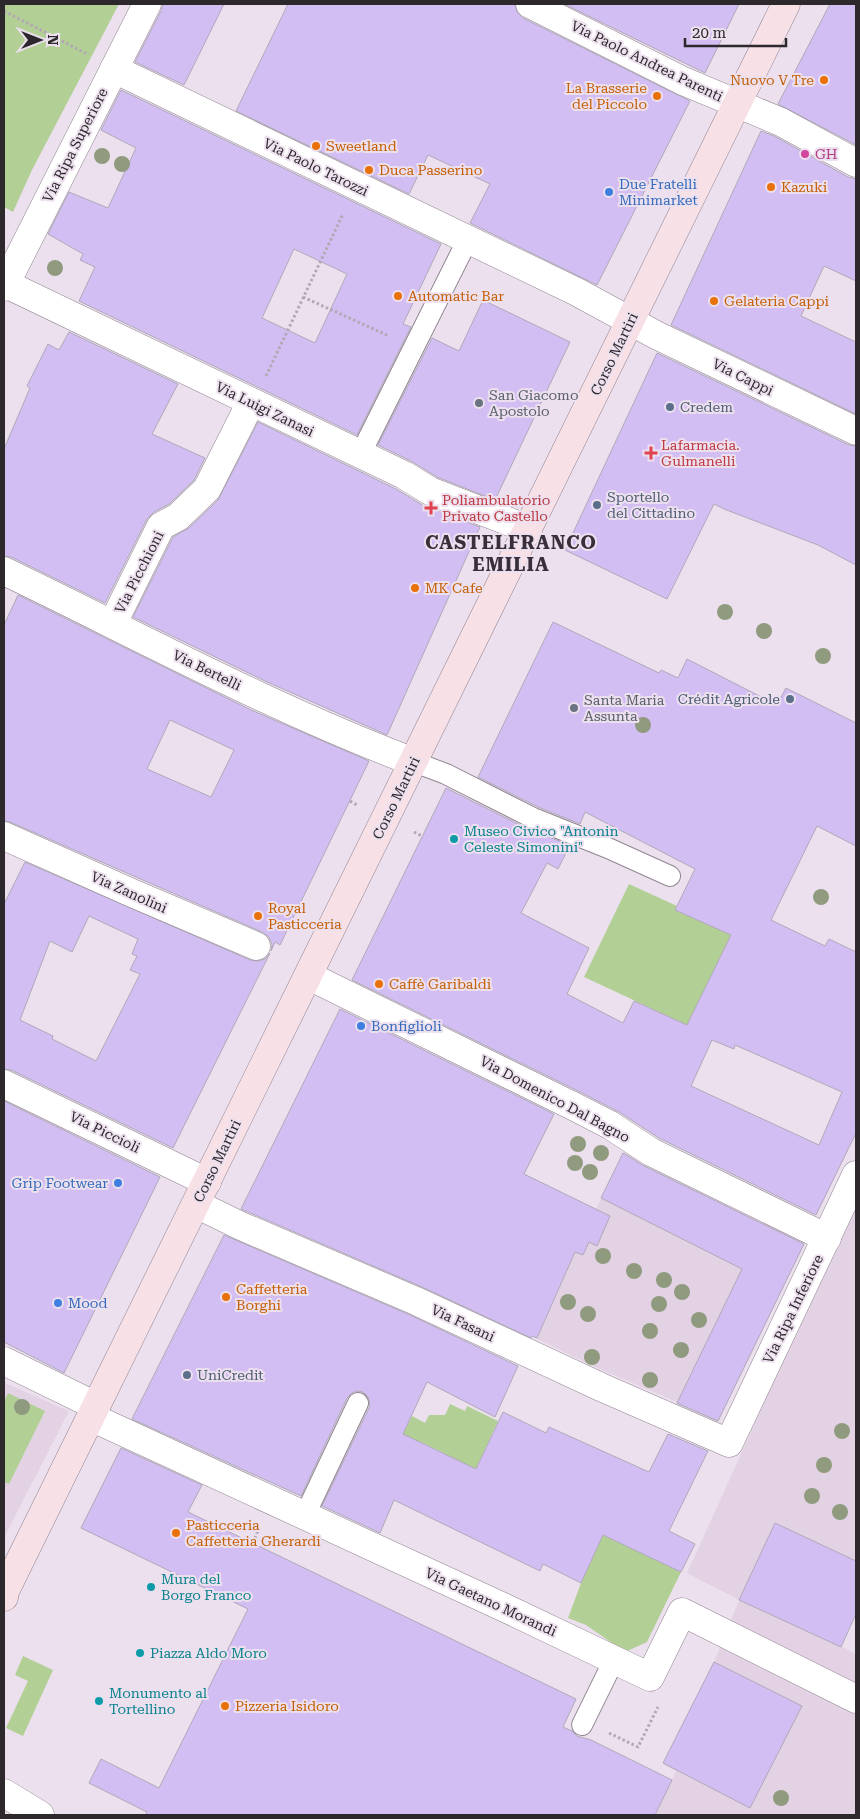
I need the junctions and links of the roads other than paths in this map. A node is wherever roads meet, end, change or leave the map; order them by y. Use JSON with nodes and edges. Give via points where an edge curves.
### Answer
{"nodes":[{"id":1,"x":147,"y":4,"type":"edge"},
{"id":2,"x":530,"y":4,"type":"edge"},
{"id":3,"x":786,"y":4,"type":"edge"},
{"id":4,"x":114,"y":69,"type":"junction"},
{"id":5,"x":737,"y":103,"type":"junction"},
{"id":6,"x":856,"y":163,"type":"edge"},
{"id":7,"x":468,"y":239,"type":"junction"},
{"id":8,"x":4,"y":285,"type":"edge"},
{"id":9,"x":630,"y":321,"type":"junction"},
{"id":10,"x":252,"y":403,"type":"junction"},
{"id":11,"x":856,"y":431,"type":"edge"},
{"id":12,"x":360,"y":455,"type":"junction"},
{"id":13,"x":528,"y":529,"type":"junction"},
{"id":14,"x":4,"y":571,"type":"edge"},
{"id":15,"x":113,"y":623,"type":"junction"},
{"id":16,"x":414,"y":762,"type":"junction"},
{"id":17,"x":4,"y":836,"type":"edge"},
{"id":18,"x":670,"y":876,"type":"dead end"},
{"id":19,"x":256,"y":946,"type":"dead end"},
{"id":20,"x":308,"y":976,"type":"junction"},
{"id":21,"x":4,"y":1084,"type":"edge"},
{"id":22,"x":856,"y":1175,"type":"edge"},
{"id":23,"x":201,"y":1193,"type":"junction"},
{"id":24,"x":826,"y":1238,"type":"junction"},
{"id":25,"x":4,"y":1361,"type":"edge"},
{"id":26,"x":358,"y":1403,"type":"dead end"},
{"id":27,"x":94,"y":1411,"type":"junction"},
{"id":28,"x":729,"y":1443,"type":"joint"},
{"id":29,"x":305,"y":1515,"type":"junction"},
{"id":30,"x":4,"y":1594,"type":"edge"},
{"id":31,"x":614,"y":1660,"type":"junction"},
{"id":32,"x":856,"y":1698,"type":"edge"},
{"id":33,"x":582,"y":1725,"type":"dead end"},
{"id":34,"x":4,"y":1793,"type":"edge"},
{"id":35,"x":40,"y":1815,"type":"edge"}],
"edges":[{"from":1,"to":4,"type":"street","name":"Via Ripa Superiore"},
{"from":2,"to":5,"type":"street","name":"Via Paolo Andrea Parenti","via":[[683,81]]},
{"from":3,"to":5,"type":"main road","name":"Corso Martiri"},
{"from":4,"to":7,"type":"street","name":"Via Paolo Tarozzi"},
{"from":4,"to":8,"type":"street","name":"Via Ripa Superiore"},
{"from":5,"to":6,"type":"street","name":"Via Paolo Andrea Parenti","via":[[782,122]]},
{"from":5,"to":9,"type":"main road","name":"Corso Martiri"},
{"from":7,"to":9,"type":"street","name":"Via Paolo Tarozzi"},
{"from":7,"to":12,"type":"lane"},
{"from":8,"to":10,"type":"street","name":"Via Luigi Zanasi"},
{"from":9,"to":11,"type":"street","name":"Via Cappi"},
{"from":9,"to":13,"type":"main road","name":"Corso Martiri"},
{"from":10,"to":12,"type":"street","name":"Via Luigi Zanasi"},
{"from":10,"to":15,"type":"street","name":"Via Picchioni","via":[[207,489],[178,517],[161,526]]},
{"from":12,"to":13,"type":"street","name":"Via Luigi Zanasi","via":[[430,491]]},
{"from":13,"to":16,"type":"main road","name":"Corso Martiri"},
{"from":14,"to":15,"type":"street","name":"Via Bertelli"},
{"from":15,"to":16,"type":"street","name":"Via Bertelli","via":[[258,695]]},
{"from":16,"to":18,"type":"lane","via":[[446,774],[533,818]]},
{"from":16,"to":20,"type":"main road","name":"Corso Martiri"},
{"from":17,"to":19,"type":"street","name":"Via Zanolini"},
{"from":20,"to":23,"type":"main road","name":"Corso Martiri"},
{"from":20,"to":24,"type":"street","name":"Via Domenico Dal Bagno","via":[[558,1099],[651,1152]]},
{"from":21,"to":23,"type":"street","name":"Via Piccioli"},
{"from":22,"to":24,"type":"street","name":"Via Ripa Inferiore"},
{"from":23,"to":27,"type":"main road","name":"Corso Martiri"},
{"from":23,"to":28,"type":"street","name":"Via Fasani","via":[[242,1226]]},
{"from":24,"to":28,"type":"street","name":"Via Ripa Inferiore"},
{"from":25,"to":27,"type":"street","name":"Via Gaetano Morandi"},
{"from":26,"to":29,"type":"lane"},
{"from":27,"to":29,"type":"street","name":"Via Gaetano Morandi"},
{"from":27,"to":30,"type":"main road","name":"Corso Martiri"},
{"from":29,"to":31,"type":"street","name":"Via Gaetano Morandi"},
{"from":31,"to":32,"type":"street","name":"Via Gaetano Morandi","via":[[650,1677],[682,1612]]},
{"from":31,"to":33,"type":"lane"},
{"from":34,"to":35,"type":"street"}]}
